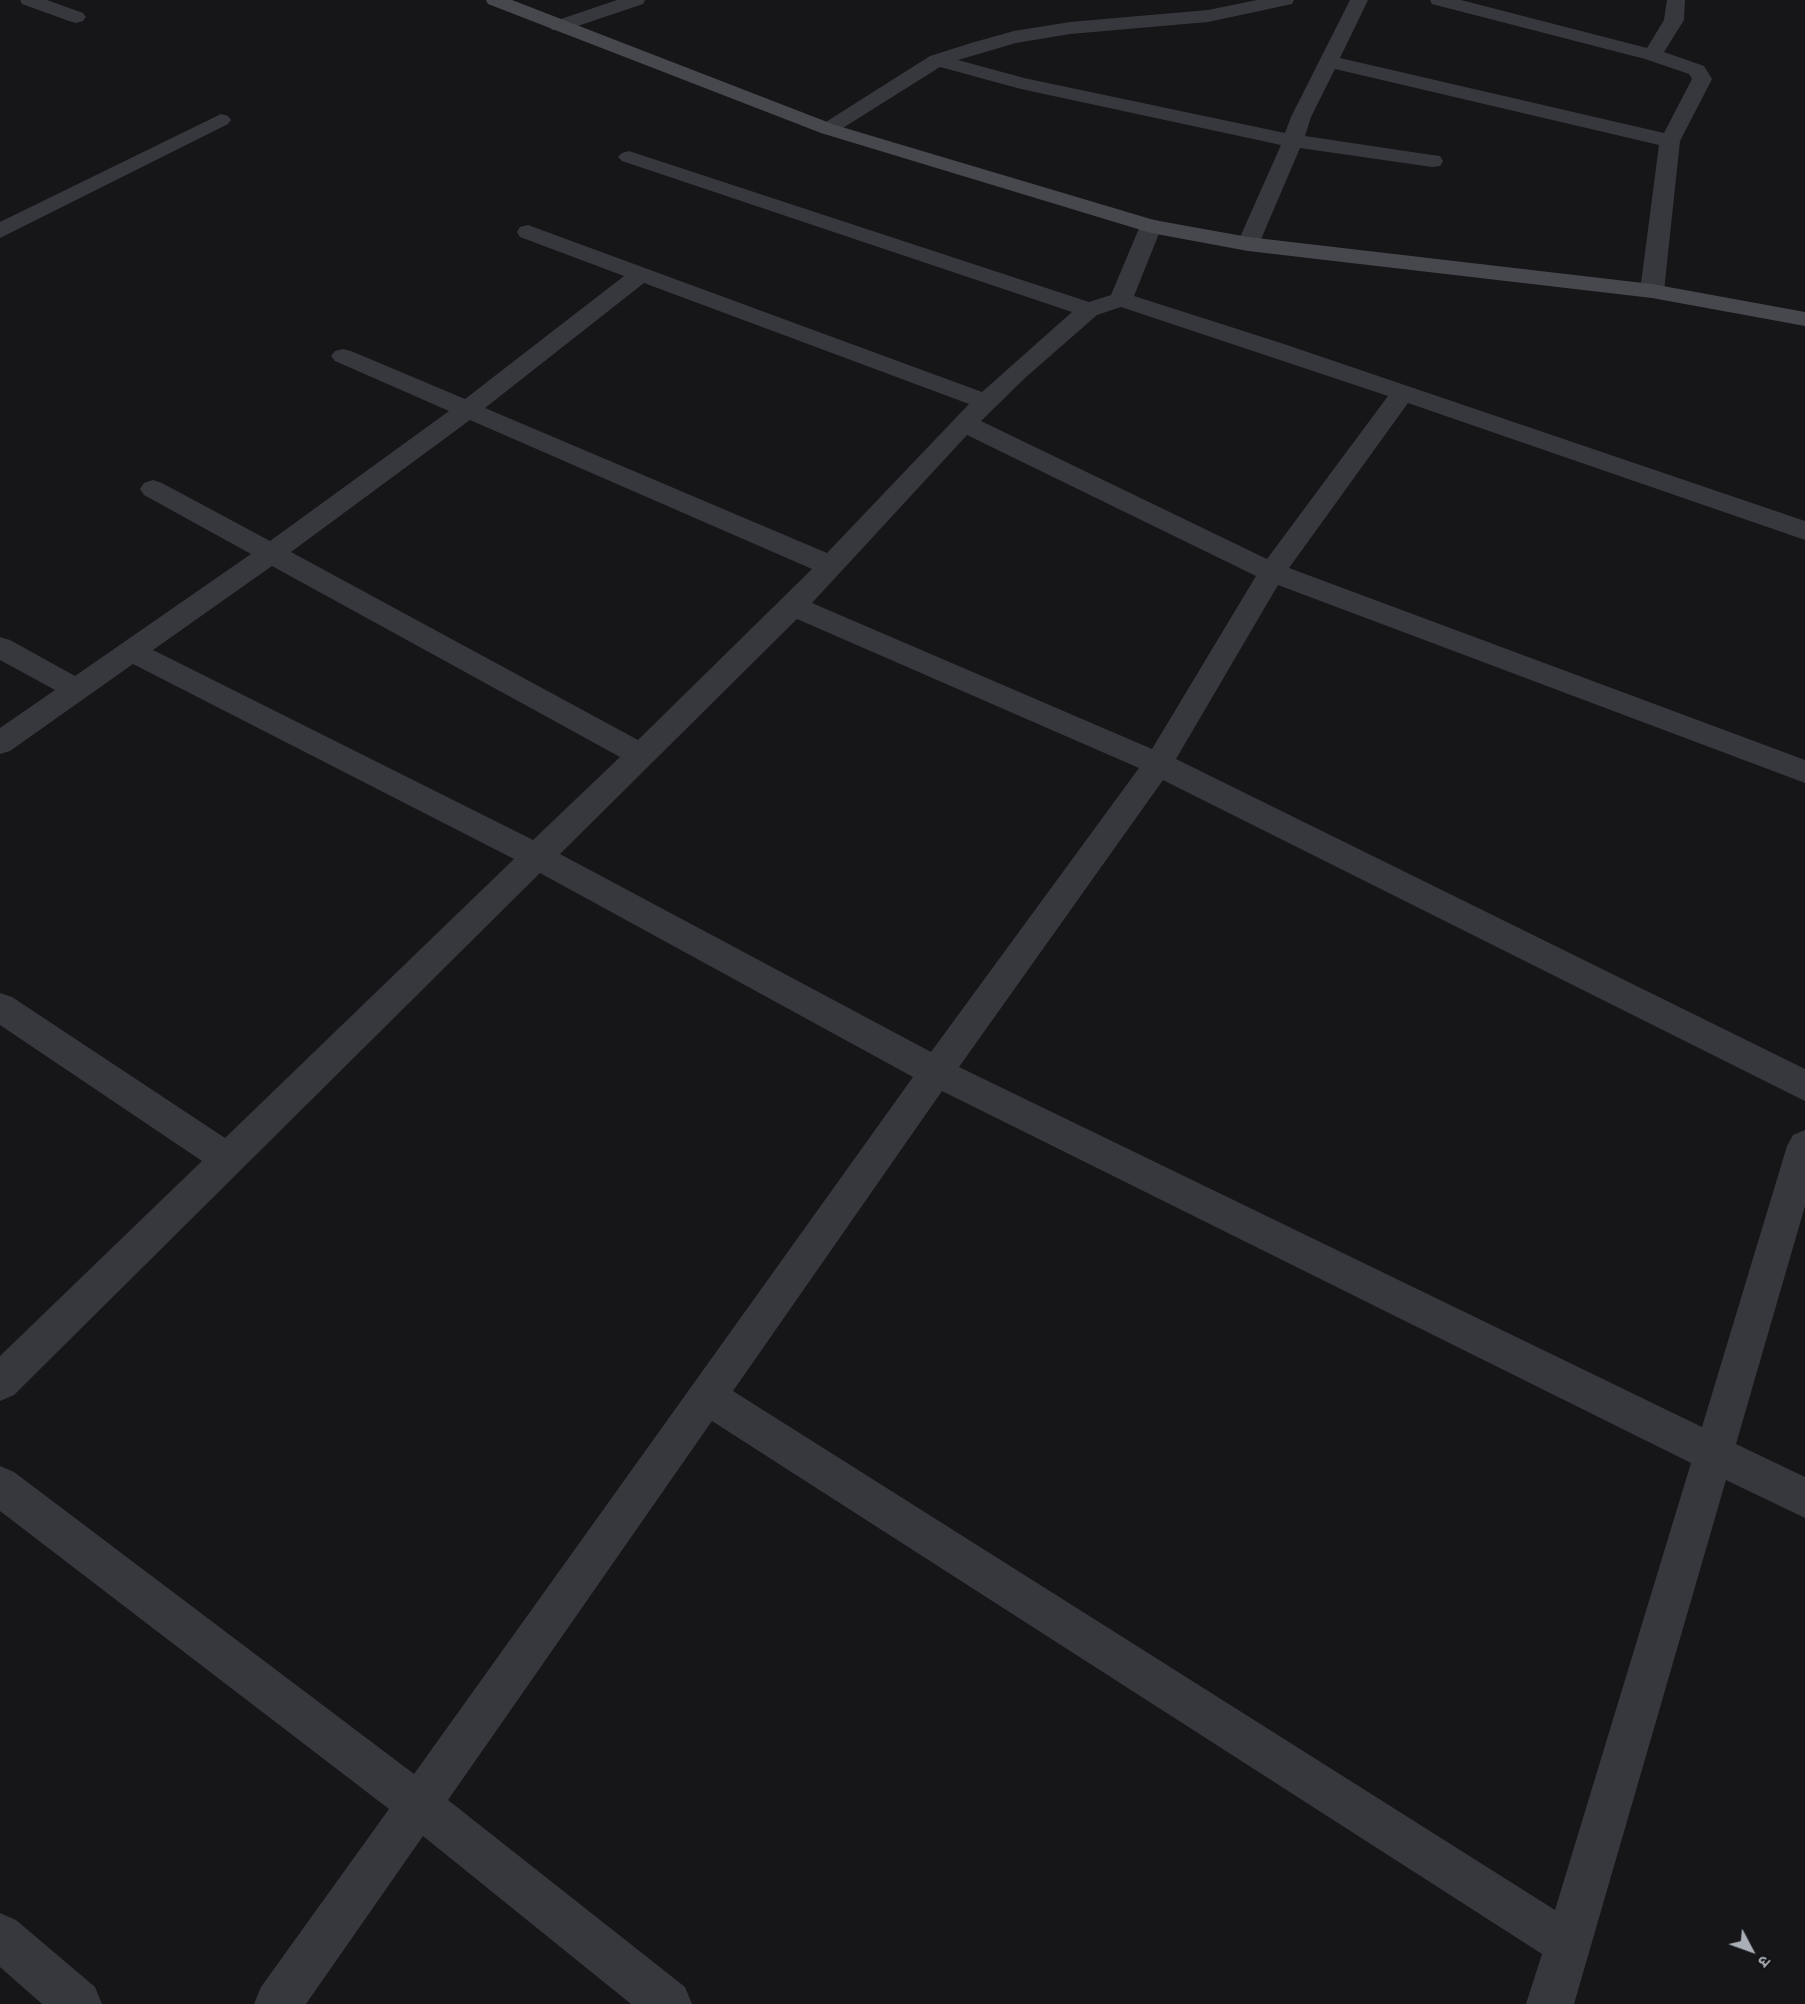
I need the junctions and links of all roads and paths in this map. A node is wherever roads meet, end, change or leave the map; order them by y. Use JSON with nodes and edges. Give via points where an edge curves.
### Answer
{"nodes":[{"id":1,"x":29,"y":0,"type":"edge"},
{"id":2,"x":495,"y":0,"type":"edge"},
{"id":3,"x":636,"y":0,"type":"edge"},
{"id":4,"x":1285,"y":0,"type":"edge"},
{"id":5,"x":1359,"y":0,"type":"edge"},
{"id":6,"x":1439,"y":0,"type":"edge"},
{"id":7,"x":1676,"y":0,"type":"edge"},
{"id":8,"x":76,"y":17,"type":"dead end"},
{"id":9,"x":559,"y":26,"type":"junction"},
{"id":10,"x":1652,"y":55,"type":"junction"},
{"id":11,"x":937,"y":60,"type":"junction"},
{"id":12,"x":1330,"y":62,"type":"junction"},
{"id":13,"x":221,"y":120,"type":"dead end"},
{"id":14,"x":828,"y":129,"type":"junction"},
{"id":15,"x":1293,"y":141,"type":"junction"},
{"id":16,"x":1670,"y":141,"type":"junction"},
{"id":17,"x":629,"y":158,"type":"dead end"},
{"id":18,"x":1432,"y":161,"type":"dead end"},
{"id":19,"x":1151,"y":226,"type":"junction"},
{"id":20,"x":0,"y":231,"type":"edge"},
{"id":21,"x":528,"y":232,"type":"dead end"},
{"id":22,"x":1248,"y":244,"type":"junction"},
{"id":23,"x":641,"y":274,"type":"junction"},
{"id":24,"x":1652,"y":291,"type":"junction"},
{"id":25,"x":1121,"y":299,"type":"junction"},
{"id":26,"x":1089,"y":310,"type":"junction"},
{"id":27,"x":1805,"y":319,"type":"edge"},
{"id":28,"x":343,"y":356,"type":"dead end"},
{"id":29,"x":1403,"y":393,"type":"junction"},
{"id":30,"x":986,"y":402,"type":"junction"},
{"id":31,"x":467,"y":410,"type":"junction"},
{"id":32,"x":964,"y":423,"type":"junction"},
{"id":33,"x":153,"y":489,"type":"dead end"},
{"id":34,"x":1805,"y":531,"type":"edge"},
{"id":35,"x":270,"y":554,"type":"junction"},
{"id":36,"x":831,"y":566,"type":"junction"},
{"id":37,"x":1272,"y":572,"type":"junction"},
{"id":38,"x":793,"y":606,"type":"junction"},
{"id":39,"x":0,"y":647,"type":"edge"},
{"id":40,"x":132,"y":651,"type":"junction"},
{"id":41,"x":76,"y":689,"type":"junction"},
{"id":42,"x":0,"y":743,"type":"edge"},
{"id":43,"x":641,"y":755,"type":"junction"},
{"id":44,"x":1158,"y":764,"type":"junction"},
{"id":45,"x":1805,"y":772,"type":"edge"},
{"id":46,"x":536,"y":856,"type":"junction"},
{"id":47,"x":0,"y":1007,"type":"edge"},
{"id":48,"x":936,"y":1072,"type":"junction"},
{"id":49,"x":1805,"y":1086,"type":"edge"},
{"id":50,"x":1805,"y":1146,"type":"edge"},
{"id":51,"x":228,"y":1159,"type":"junction"},
{"id":52,"x":0,"y":1382,"type":"edge"},
{"id":53,"x":707,"y":1396,"type":"junction"},
{"id":54,"x":1715,"y":1453,"type":"junction"},
{"id":55,"x":0,"y":1486,"type":"edge"},
{"id":56,"x":1805,"y":1498,"type":"edge"},
{"id":57,"x":418,"y":1804,"type":"junction"},
{"id":58,"x":0,"y":1936,"type":"edge"},
{"id":59,"x":1567,"y":1944,"type":"junction"},
{"id":60,"x":78,"y":2004,"type":"edge"},
{"id":61,"x":278,"y":2004,"type":"edge"},
{"id":62,"x":668,"y":2004,"type":"edge"},
{"id":63,"x":1550,"y":2004,"type":"edge"}],
"edges":[{"from":1,"to":8,"type":"street"},
{"from":2,"to":9,"type":"street"},
{"from":3,"to":9,"type":"street"},
{"from":4,"to":11,"type":"street","via":[[1208,16],[1014,37]]},
{"from":5,"to":12,"type":"street"},
{"from":6,"to":10,"type":"street"},
{"from":7,"to":10,"type":"street","via":[[1674,20]]},
{"from":9,"to":14,"type":"street"},
{"from":10,"to":16,"type":"street","via":[[1697,69],[1702,79]]},
{"from":11,"to":14,"type":"street"},
{"from":11,"to":15,"type":"street","via":[[1021,83]]},
{"from":12,"to":15,"type":"street"},
{"from":12,"to":16,"type":"street"},
{"from":13,"to":20,"type":"street"},
{"from":14,"to":19,"type":"street"},
{"from":15,"to":18,"type":"street"},
{"from":15,"to":22,"type":"street"},
{"from":16,"to":24,"type":"street"},
{"from":17,"to":26,"type":"street"},
{"from":19,"to":22,"type":"street"},
{"from":19,"to":25,"type":"street"},
{"from":21,"to":23,"type":"street"},
{"from":22,"to":24,"type":"street"},
{"from":23,"to":30,"type":"street"},
{"from":23,"to":31,"type":"street"},
{"from":24,"to":27,"type":"street"},
{"from":25,"to":26,"type":"street"},
{"from":25,"to":29,"type":"street"},
{"from":26,"to":30,"type":"street"},
{"from":28,"to":31,"type":"street"},
{"from":29,"to":34,"type":"street"},
{"from":29,"to":37,"type":"street"},
{"from":30,"to":32,"type":"street"},
{"from":31,"to":35,"type":"street"},
{"from":31,"to":36,"type":"street"},
{"from":32,"to":36,"type":"street"},
{"from":32,"to":37,"type":"street"},
{"from":33,"to":35,"type":"street"},
{"from":35,"to":40,"type":"street"},
{"from":35,"to":43,"type":"street"},
{"from":36,"to":38,"type":"street"},
{"from":37,"to":44,"type":"street"},
{"from":37,"to":45,"type":"street"},
{"from":38,"to":43,"type":"street"},
{"from":38,"to":44,"type":"street"},
{"from":39,"to":41,"type":"street"},
{"from":40,"to":41,"type":"street"},
{"from":40,"to":46,"type":"street"},
{"from":41,"to":42,"type":"street"},
{"from":43,"to":46,"type":"street"},
{"from":44,"to":48,"type":"street"},
{"from":44,"to":49,"type":"street"},
{"from":46,"to":48,"type":"street"},
{"from":46,"to":51,"type":"street"},
{"from":47,"to":51,"type":"street"},
{"from":48,"to":53,"type":"street"},
{"from":48,"to":54,"type":"street"},
{"from":50,"to":54,"type":"street"},
{"from":51,"to":52,"type":"street"},
{"from":53,"to":57,"type":"street"},
{"from":53,"to":59,"type":"street"},
{"from":54,"to":56,"type":"street"},
{"from":54,"to":59,"type":"street"},
{"from":55,"to":57,"type":"street"},
{"from":57,"to":61,"type":"street"},
{"from":57,"to":62,"type":"street"},
{"from":58,"to":60,"type":"street"},
{"from":59,"to":63,"type":"street"}]}
